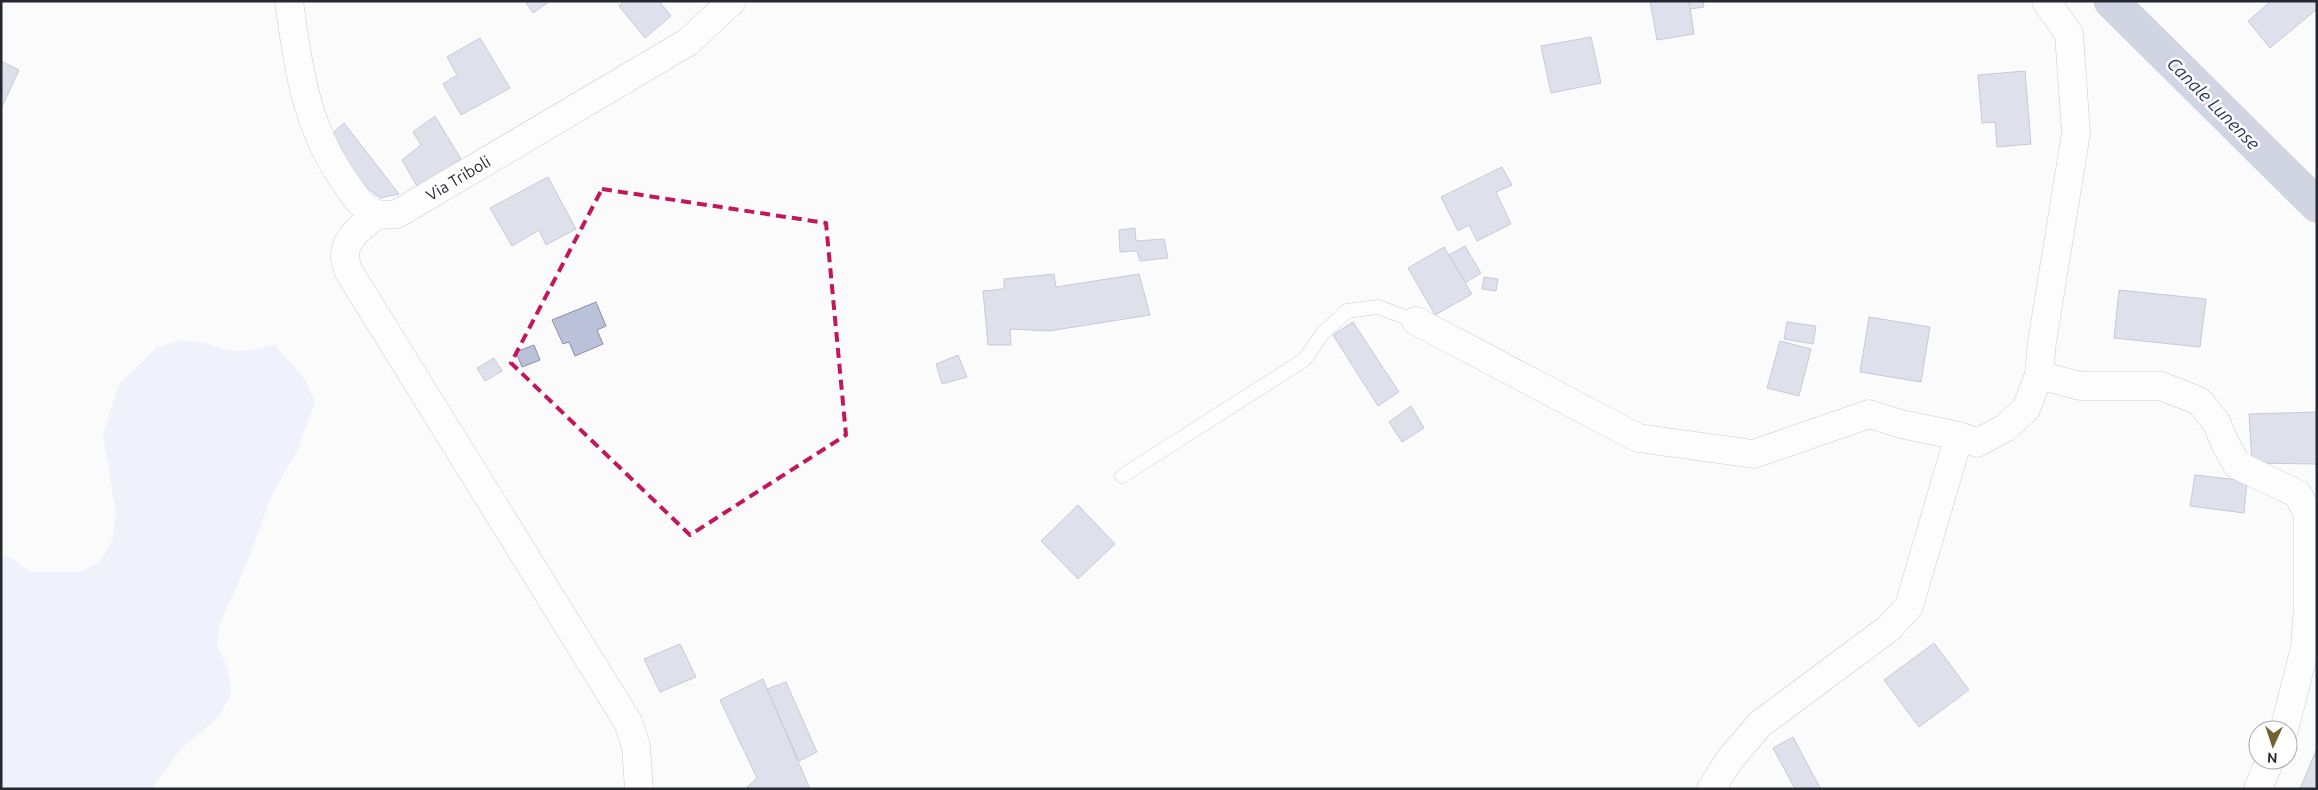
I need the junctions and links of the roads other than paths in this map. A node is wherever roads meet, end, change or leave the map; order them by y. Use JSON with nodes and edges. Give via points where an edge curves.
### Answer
{"nodes":[{"id":1,"x":289,"y":1,"type":"edge"},
{"id":2,"x":732,"y":1,"type":"edge"},
{"id":3,"x":2046,"y":1,"type":"edge"},
{"id":4,"x":377,"y":214,"type":"junction"},
{"id":5,"x":1416,"y":321,"type":"joint"},
{"id":6,"x":2039,"y":375,"type":"junction"},
{"id":7,"x":1959,"y":436,"type":"junction"},
{"id":8,"x":1122,"y":476,"type":"dead end"},
{"id":9,"x":2287,"y":720,"type":"edge"},
{"id":10,"x":2266,"y":770,"type":"edge"},
{"id":11,"x":639,"y":789,"type":"edge"},
{"id":12,"x":1711,"y":789,"type":"edge"},
{"id":13,"x":2258,"y":789,"type":"edge"}],
"edges":[{"from":1,"to":4,"type":"street","via":[[300,76],[315,129],[343,180],[360,203]]},
{"from":2,"to":4,"type":"street","name":"Via Triboli","via":[[688,42],[397,214]]},
{"from":3,"to":6,"type":"street","via":[[2069,34],[2076,133]]},
{"from":4,"to":11,"type":"street","via":[[348,242],[344,261],[349,272],[628,722],[636,746]]},
{"from":5,"to":7,"type":"street","via":[[1638,438],[1754,454],[1869,414]]},
{"from":5,"to":8,"type":"lane","via":[[1378,307],[1347,311],[1323,334],[1304,360]]},
{"from":6,"to":7,"type":"street","via":[[2026,409],[2005,428],[1977,443]]},
{"from":6,"to":9,"type":"street","via":[[2080,386],[2161,386],[2200,400],[2216,422],[2237,465],[2298,494],[2308,515],[2308,605],[2305,648]]},
{"from":7,"to":12,"type":"street","via":[[1909,606],[1889,628],[1760,724],[1730,759]]},
{"from":10,"to":13,"type":"street"}]}
